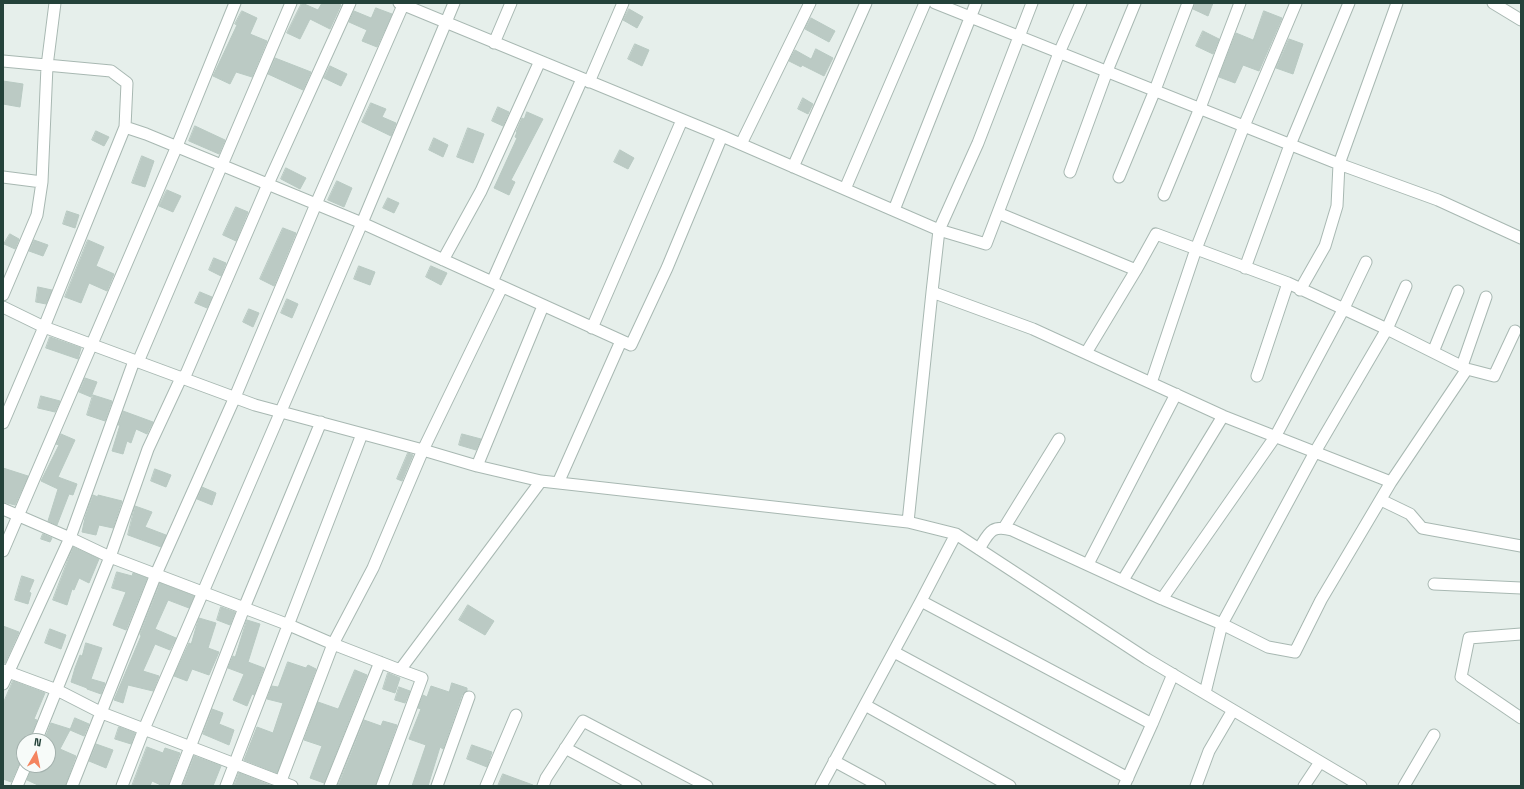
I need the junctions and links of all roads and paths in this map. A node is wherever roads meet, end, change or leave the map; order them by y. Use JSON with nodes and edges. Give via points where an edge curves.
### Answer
{"nodes":[{"id":1,"x":55,"y":3,"type":"edge"},
{"id":2,"x":235,"y":3,"type":"edge"},
{"id":3,"x":291,"y":3,"type":"edge"},
{"id":4,"x":350,"y":3,"type":"edge"},
{"id":5,"x":454,"y":3,"type":"edge"},
{"id":6,"x":511,"y":3,"type":"edge"},
{"id":7,"x":623,"y":3,"type":"edge"},
{"id":8,"x":810,"y":3,"type":"edge"},
{"id":9,"x":866,"y":3,"type":"edge"},
{"id":10,"x":925,"y":3,"type":"edge"},
{"id":11,"x":935,"y":3,"type":"edge"},
{"id":12,"x":976,"y":3,"type":"edge"},
{"id":13,"x":1032,"y":3,"type":"edge"},
{"id":14,"x":1081,"y":3,"type":"edge"},
{"id":15,"x":1135,"y":3,"type":"edge"},
{"id":16,"x":1188,"y":3,"type":"edge"},
{"id":17,"x":1240,"y":3,"type":"edge"},
{"id":18,"x":1296,"y":3,"type":"edge"},
{"id":19,"x":1349,"y":3,"type":"edge"},
{"id":20,"x":1397,"y":3,"type":"edge"},
{"id":21,"x":1493,"y":3,"type":"edge"},
{"id":22,"x":402,"y":4,"type":"edge"},
{"id":23,"x":970,"y":17,"type":"junction"},
{"id":24,"x":1521,"y":20,"type":"edge"},
{"id":25,"x":445,"y":23,"type":"junction"},
{"id":26,"x":1019,"y":36,"type":"junction"},
{"id":27,"x":494,"y":43,"type":"junction"},
{"id":28,"x":1059,"y":53,"type":"junction"},
{"id":29,"x":3,"y":61,"type":"edge"},
{"id":30,"x":540,"y":61,"type":"junction"},
{"id":31,"x":47,"y":66,"type":"junction"},
{"id":32,"x":1107,"y":71,"type":"junction"},
{"id":33,"x":586,"y":80,"type":"junction"},
{"id":34,"x":1155,"y":90,"type":"junction"},
{"id":35,"x":1200,"y":108,"type":"junction"},
{"id":36,"x":682,"y":120,"type":"junction"},
{"id":37,"x":1244,"y":126,"type":"junction"},
{"id":38,"x":125,"y":127,"type":"junction"},
{"id":39,"x":722,"y":136,"type":"junction"},
{"id":40,"x":741,"y":144,"type":"junction"},
{"id":41,"x":1290,"y":144,"type":"junction"},
{"id":42,"x":177,"y":146,"type":"junction"},
{"id":43,"x":1339,"y":164,"type":"junction"},
{"id":44,"x":221,"y":165,"type":"junction"},
{"id":45,"x":793,"y":166,"type":"junction"},
{"id":46,"x":1070,"y":172,"type":"dead end"},
{"id":47,"x":3,"y":177,"type":"edge"},
{"id":48,"x":1119,"y":177,"type":"dead end"},
{"id":49,"x":42,"y":182,"type":"junction"},
{"id":50,"x":268,"y":184,"type":"junction"},
{"id":51,"x":845,"y":189,"type":"junction"},
{"id":52,"x":1164,"y":195,"type":"dead end"},
{"id":53,"x":316,"y":204,"type":"junction"},
{"id":54,"x":894,"y":210,"type":"junction"},
{"id":55,"x":998,"y":213,"type":"junction"},
{"id":56,"x":362,"y":223,"type":"junction"},
{"id":57,"x":939,"y":230,"type":"junction"},
{"id":58,"x":1521,"y":238,"type":"edge"},
{"id":59,"x":1196,"y":249,"type":"junction"},
{"id":60,"x":443,"y":260,"type":"junction"},
{"id":61,"x":1366,"y":262,"type":"dead end"},
{"id":62,"x":1245,"y":268,"type":"junction"},
{"id":63,"x":1136,"y":270,"type":"junction"},
{"id":64,"x":497,"y":284,"type":"junction"},
{"id":65,"x":1288,"y":284,"type":"junction"},
{"id":66,"x":1406,"y":286,"type":"dead end"},
{"id":67,"x":1300,"y":290,"type":"junction"},
{"id":68,"x":1458,"y":291,"type":"dead end"},
{"id":69,"x":932,"y":292,"type":"junction"},
{"id":70,"x":3,"y":295,"type":"edge"},
{"id":71,"x":1486,"y":297,"type":"dead end"},
{"id":72,"x":543,"y":306,"type":"junction"},
{"id":73,"x":3,"y":307,"type":"edge"},
{"id":74,"x":1343,"y":310,"type":"junction"},
{"id":75,"x":44,"y":327,"type":"junction"},
{"id":76,"x":592,"y":328,"type":"junction"},
{"id":77,"x":1387,"y":329,"type":"junction"},
{"id":78,"x":1514,"y":331,"type":"dead end"},
{"id":79,"x":621,"y":341,"type":"junction"},
{"id":80,"x":91,"y":344,"type":"junction"},
{"id":81,"x":1433,"y":352,"type":"junction"},
{"id":82,"x":1086,"y":353,"type":"junction"},
{"id":83,"x":136,"y":361,"type":"junction"},
{"id":84,"x":1464,"y":367,"type":"junction"},
{"id":85,"x":1257,"y":376,"type":"dead end"},
{"id":86,"x":181,"y":378,"type":"junction"},
{"id":87,"x":1151,"y":382,"type":"junction"},
{"id":88,"x":1176,"y":394,"type":"junction"},
{"id":89,"x":234,"y":397,"type":"junction"},
{"id":90,"x":281,"y":412,"type":"junction"},
{"id":91,"x":1223,"y":416,"type":"junction"},
{"id":92,"x":321,"y":422,"type":"junction"},
{"id":93,"x":3,"y":423,"type":"edge"},
{"id":94,"x":362,"y":434,"type":"junction"},
{"id":95,"x":1275,"y":437,"type":"junction"},
{"id":96,"x":1059,"y":439,"type":"dead end"},
{"id":97,"x":423,"y":450,"type":"junction"},
{"id":98,"x":1315,"y":452,"type":"junction"},
{"id":99,"x":477,"y":466,"type":"junction"},
{"id":100,"x":541,"y":482,"type":"junction"},
{"id":101,"x":1391,"y":482,"type":"junction"},
{"id":102,"x":558,"y":483,"type":"junction"},
{"id":103,"x":1381,"y":500,"type":"junction"},
{"id":104,"x":3,"y":509,"type":"edge"},
{"id":105,"x":18,"y":515,"type":"junction"},
{"id":106,"x":908,"y":522,"type":"junction"},
{"id":107,"x":1004,"y":528,"type":"junction"},
{"id":108,"x":956,"y":534,"type":"junction"},
{"id":109,"x":70,"y":538,"type":"junction"},
{"id":110,"x":1521,"y":546,"type":"edge"},
{"id":111,"x":979,"y":549,"type":"junction"},
{"id":112,"x":3,"y":551,"type":"edge"},
{"id":113,"x":110,"y":557,"type":"junction"},
{"id":114,"x":1088,"y":564,"type":"junction"},
{"id":115,"x":156,"y":574,"type":"junction"},
{"id":116,"x":1123,"y":580,"type":"junction"},
{"id":117,"x":1434,"y":584,"type":"dead end"},
{"id":118,"x":1521,"y":588,"type":"edge"},
{"id":119,"x":204,"y":592,"type":"junction"},
{"id":120,"x":1162,"y":599,"type":"junction"},
{"id":121,"x":921,"y":601,"type":"junction"},
{"id":122,"x":244,"y":608,"type":"junction"},
{"id":123,"x":1222,"y":624,"type":"junction"},
{"id":124,"x":289,"y":625,"type":"junction"},
{"id":125,"x":1521,"y":634,"type":"edge"},
{"id":126,"x":333,"y":644,"type":"junction"},
{"id":127,"x":894,"y":652,"type":"junction"},
{"id":128,"x":380,"y":662,"type":"junction"},
{"id":129,"x":400,"y":670,"type":"junction"},
{"id":130,"x":6,"y":671,"type":"edge"},
{"id":131,"x":1173,"y":674,"type":"junction"},
{"id":132,"x":3,"y":684,"type":"edge"},
{"id":133,"x":57,"y":690,"type":"junction"},
{"id":134,"x":1205,"y":693,"type":"junction"},
{"id":135,"x":470,"y":697,"type":"dead end"},
{"id":136,"x":865,"y":705,"type":"junction"},
{"id":137,"x":1233,"y":710,"type":"junction"},
{"id":138,"x":102,"y":712,"type":"junction"},
{"id":139,"x":516,"y":715,"type":"dead end"},
{"id":140,"x":1521,"y":718,"type":"edge"},
{"id":141,"x":1152,"y":724,"type":"junction"},
{"id":142,"x":144,"y":729,"type":"junction"},
{"id":143,"x":39,"y":733,"type":"edge"},
{"id":144,"x":1434,"y":735,"type":"dead end"},
{"id":145,"x":190,"y":747,"type":"junction"},
{"id":146,"x":565,"y":748,"type":"junction"},
{"id":147,"x":834,"y":761,"type":"junction"},
{"id":148,"x":1320,"y":762,"type":"junction"},
{"id":149,"x":234,"y":764,"type":"junction"},
{"id":150,"x":23,"y":773,"type":"edge"},
{"id":151,"x":1126,"y":782,"type":"edge"},
{"id":152,"x":280,"y":784,"type":"edge"},
{"id":153,"x":17,"y":786,"type":"edge"},
{"id":154,"x":72,"y":786,"type":"edge"},
{"id":155,"x":122,"y":786,"type":"edge"},
{"id":156,"x":175,"y":786,"type":"edge"},
{"id":157,"x":226,"y":786,"type":"edge"},
{"id":158,"x":292,"y":786,"type":"edge"},
{"id":159,"x":330,"y":786,"type":"edge"},
{"id":160,"x":382,"y":786,"type":"edge"},
{"id":161,"x":437,"y":786,"type":"edge"},
{"id":162,"x":486,"y":786,"type":"edge"},
{"id":163,"x":543,"y":786,"type":"edge"},
{"id":164,"x":636,"y":786,"type":"edge"},
{"id":165,"x":707,"y":786,"type":"edge"},
{"id":166,"x":821,"y":786,"type":"edge"},
{"id":167,"x":880,"y":786,"type":"edge"},
{"id":168,"x":1010,"y":786,"type":"edge"},
{"id":169,"x":1196,"y":786,"type":"edge"},
{"id":170,"x":1304,"y":786,"type":"edge"},
{"id":171,"x":1360,"y":786,"type":"edge"},
{"id":172,"x":1404,"y":786,"type":"edge"}],
"edges":[{"from":1,"to":31,"type":"street"},
{"from":2,"to":42,"type":"street"},
{"from":3,"to":44,"type":"street"},
{"from":4,"to":50,"type":"street"},
{"from":5,"to":25,"type":"street"},
{"from":6,"to":27,"type":"street"},
{"from":7,"to":33,"type":"street"},
{"from":8,"to":40,"type":"street"},
{"from":9,"to":45,"type":"street"},
{"from":10,"to":51,"type":"street"},
{"from":11,"to":23,"type":"street"},
{"from":12,"to":23,"type":"street"},
{"from":13,"to":26,"type":"street"},
{"from":14,"to":28,"type":"street"},
{"from":15,"to":32,"type":"street"},
{"from":16,"to":34,"type":"street"},
{"from":17,"to":35,"type":"street"},
{"from":18,"to":37,"type":"street"},
{"from":19,"to":41,"type":"street"},
{"from":20,"to":43,"type":"street"},
{"from":21,"to":24,"type":"street"},
{"from":22,"to":25,"type":"street"},
{"from":22,"to":53,"type":"street"},
{"from":23,"to":26,"type":"street"},
{"from":23,"to":54,"type":"street"},
{"from":25,"to":27,"type":"street"},
{"from":25,"to":56,"type":"street"},
{"from":26,"to":28,"type":"street"},
{"from":26,"to":57,"type":"street","via":[[978,143]]},
{"from":27,"to":30,"type":"street"},
{"from":28,"to":32,"type":"street"},
{"from":28,"to":55,"type":"street"},
{"from":29,"to":31,"type":"street"},
{"from":30,"to":33,"type":"street"},
{"from":30,"to":60,"type":"street","via":[[481,191]]},
{"from":31,"to":38,"type":"street","via":[[111,71],[127,83]]},
{"from":31,"to":49,"type":"street"},
{"from":32,"to":34,"type":"street"},
{"from":32,"to":46,"type":"street"},
{"from":33,"to":36,"type":"street"},
{"from":33,"to":64,"type":"street"},
{"from":34,"to":35,"type":"street"},
{"from":34,"to":48,"type":"street"},
{"from":35,"to":37,"type":"street"},
{"from":35,"to":52,"type":"street"},
{"from":36,"to":39,"type":"street"},
{"from":36,"to":76,"type":"street"},
{"from":37,"to":41,"type":"street"},
{"from":37,"to":59,"type":"street"},
{"from":38,"to":42,"type":"street"},
{"from":38,"to":75,"type":"street"},
{"from":39,"to":40,"type":"street"},
{"from":39,"to":79,"type":"street","via":[[632,345]]},
{"from":40,"to":45,"type":"street"},
{"from":41,"to":43,"type":"street"},
{"from":41,"to":62,"type":"street"},
{"from":42,"to":44,"type":"street"},
{"from":42,"to":80,"type":"street"},
{"from":43,"to":58,"type":"street","via":[[1438,200]]},
{"from":43,"to":67,"type":"street","via":[[1337,206],[1325,246]]},
{"from":44,"to":50,"type":"street"},
{"from":44,"to":83,"type":"street"},
{"from":45,"to":51,"type":"street"},
{"from":47,"to":49,"type":"street"},
{"from":49,"to":70,"type":"street","via":[[36,215]]},
{"from":50,"to":53,"type":"street"},
{"from":50,"to":86,"type":"street","via":[[186,374]]},
{"from":51,"to":54,"type":"street"},
{"from":53,"to":56,"type":"street"},
{"from":53,"to":89,"type":"street"},
{"from":54,"to":57,"type":"street"},
{"from":55,"to":57,"type":"street","via":[[986,244]]},
{"from":55,"to":63,"type":"street"},
{"from":56,"to":60,"type":"street"},
{"from":56,"to":90,"type":"street"},
{"from":57,"to":69,"type":"street"},
{"from":59,"to":62,"type":"street"},
{"from":59,"to":63,"type":"street","via":[[1156,234]]},
{"from":59,"to":87,"type":"street"},
{"from":60,"to":64,"type":"street"},
{"from":61,"to":74,"type":"street"},
{"from":62,"to":65,"type":"street"},
{"from":63,"to":82,"type":"street"},
{"from":64,"to":72,"type":"street"},
{"from":64,"to":97,"type":"street"},
{"from":65,"to":67,"type":"street"},
{"from":65,"to":85,"type":"street"},
{"from":66,"to":77,"type":"street"},
{"from":67,"to":74,"type":"street"},
{"from":68,"to":81,"type":"street"},
{"from":69,"to":82,"type":"street","via":[[1034,329]]},
{"from":69,"to":106,"type":"street"},
{"from":71,"to":84,"type":"street"},
{"from":72,"to":76,"type":"street"},
{"from":72,"to":99,"type":"street"},
{"from":73,"to":75,"type":"street"},
{"from":74,"to":77,"type":"street"},
{"from":74,"to":95,"type":"street"},
{"from":75,"to":80,"type":"street"},
{"from":75,"to":93,"type":"street"},
{"from":76,"to":79,"type":"street"},
{"from":77,"to":81,"type":"street"},
{"from":77,"to":98,"type":"street"},
{"from":78,"to":84,"type":"street","via":[[1494,376]]},
{"from":79,"to":102,"type":"street"},
{"from":80,"to":83,"type":"street"},
{"from":80,"to":105,"type":"street"},
{"from":81,"to":84,"type":"street"},
{"from":82,"to":87,"type":"street"},
{"from":83,"to":86,"type":"street"},
{"from":83,"to":109,"type":"street"},
{"from":84,"to":101,"type":"street"},
{"from":86,"to":89,"type":"street"},
{"from":86,"to":113,"type":"street","via":[[148,450]]},
{"from":87,"to":88,"type":"street"},
{"from":88,"to":91,"type":"street"},
{"from":88,"to":114,"type":"street"},
{"from":89,"to":90,"type":"street"},
{"from":89,"to":115,"type":"street"},
{"from":90,"to":92,"type":"street"},
{"from":90,"to":119,"type":"street"},
{"from":91,"to":95,"type":"street"},
{"from":91,"to":116,"type":"street"},
{"from":92,"to":94,"type":"street"},
{"from":92,"to":122,"type":"street"},
{"from":94,"to":97,"type":"street"},
{"from":94,"to":124,"type":"street"},
{"from":95,"to":98,"type":"street"},
{"from":95,"to":120,"type":"street"},
{"from":96,"to":107,"type":"street"},
{"from":97,"to":99,"type":"street"},
{"from":97,"to":126,"type":"street","via":[[373,568]]},
{"from":98,"to":101,"type":"street"},
{"from":98,"to":123,"type":"street"},
{"from":99,"to":100,"type":"street"},
{"from":100,"to":102,"type":"street"},
{"from":100,"to":129,"type":"street"},
{"from":101,"to":103,"type":"street"},
{"from":102,"to":106,"type":"street"},
{"from":103,"to":110,"type":"street","via":[[1410,514],[1422,528]]},
{"from":103,"to":123,"type":"street","via":[[1321,600],[1295,652],[1268,647]]},
{"from":104,"to":105,"type":"street"},
{"from":105,"to":109,"type":"street"},
{"from":105,"to":112,"type":"street"},
{"from":106,"to":108,"type":"street"},
{"from":107,"to":111,"type":"street","via":[[997,527],[991,530]]},
{"from":107,"to":114,"type":"street"},
{"from":108,"to":111,"type":"street"},
{"from":108,"to":121,"type":"street"},
{"from":109,"to":113,"type":"street"},
{"from":109,"to":130,"type":"street"},
{"from":111,"to":131,"type":"street"},
{"from":113,"to":115,"type":"street"},
{"from":113,"to":133,"type":"street"},
{"from":114,"to":116,"type":"street"},
{"from":115,"to":119,"type":"street"},
{"from":115,"to":138,"type":"street"},
{"from":116,"to":120,"type":"street"},
{"from":117,"to":118,"type":"street"},
{"from":119,"to":122,"type":"street"},
{"from":119,"to":142,"type":"street"},
{"from":120,"to":123,"type":"street"},
{"from":121,"to":127,"type":"street"},
{"from":121,"to":141,"type":"street"},
{"from":122,"to":124,"type":"street"},
{"from":122,"to":145,"type":"street"},
{"from":123,"to":134,"type":"street"},
{"from":124,"to":126,"type":"street"},
{"from":124,"to":149,"type":"street"},
{"from":125,"to":140,"type":"street","via":[[1469,638],[1461,677]]},
{"from":126,"to":128,"type":"street"},
{"from":126,"to":152,"type":"street"},
{"from":127,"to":136,"type":"street"},
{"from":127,"to":151,"type":"street"},
{"from":128,"to":129,"type":"street"},
{"from":128,"to":159,"type":"street"},
{"from":129,"to":160,"type":"street","via":[[422,678]]},
{"from":130,"to":132,"type":"street"},
{"from":130,"to":133,"type":"street"},
{"from":131,"to":134,"type":"street"},
{"from":131,"to":141,"type":"street"},
{"from":133,"to":138,"type":"street"},
{"from":133,"to":143,"type":"street"},
{"from":134,"to":137,"type":"street"},
{"from":135,"to":161,"type":"street"},
{"from":136,"to":147,"type":"street"},
{"from":136,"to":168,"type":"street"},
{"from":137,"to":148,"type":"street"},
{"from":137,"to":169,"type":"street","via":[[1209,751]]},
{"from":138,"to":142,"type":"street"},
{"from":138,"to":154,"type":"street"},
{"from":139,"to":162,"type":"street"},
{"from":141,"to":151,"type":"street"},
{"from":142,"to":145,"type":"street"},
{"from":142,"to":155,"type":"street"},
{"from":144,"to":172,"type":"street"},
{"from":145,"to":149,"type":"street"},
{"from":145,"to":156,"type":"street"},
{"from":146,"to":163,"type":"street"},
{"from":146,"to":164,"type":"street"},
{"from":146,"to":165,"type":"street","via":[[583,721]]},
{"from":147,"to":166,"type":"street"},
{"from":147,"to":167,"type":"street"},
{"from":148,"to":170,"type":"street"},
{"from":148,"to":171,"type":"street"},
{"from":149,"to":152,"type":"street"},
{"from":149,"to":157,"type":"street"},
{"from":150,"to":153,"type":"street"},
{"from":152,"to":158,"type":"street"}]}
